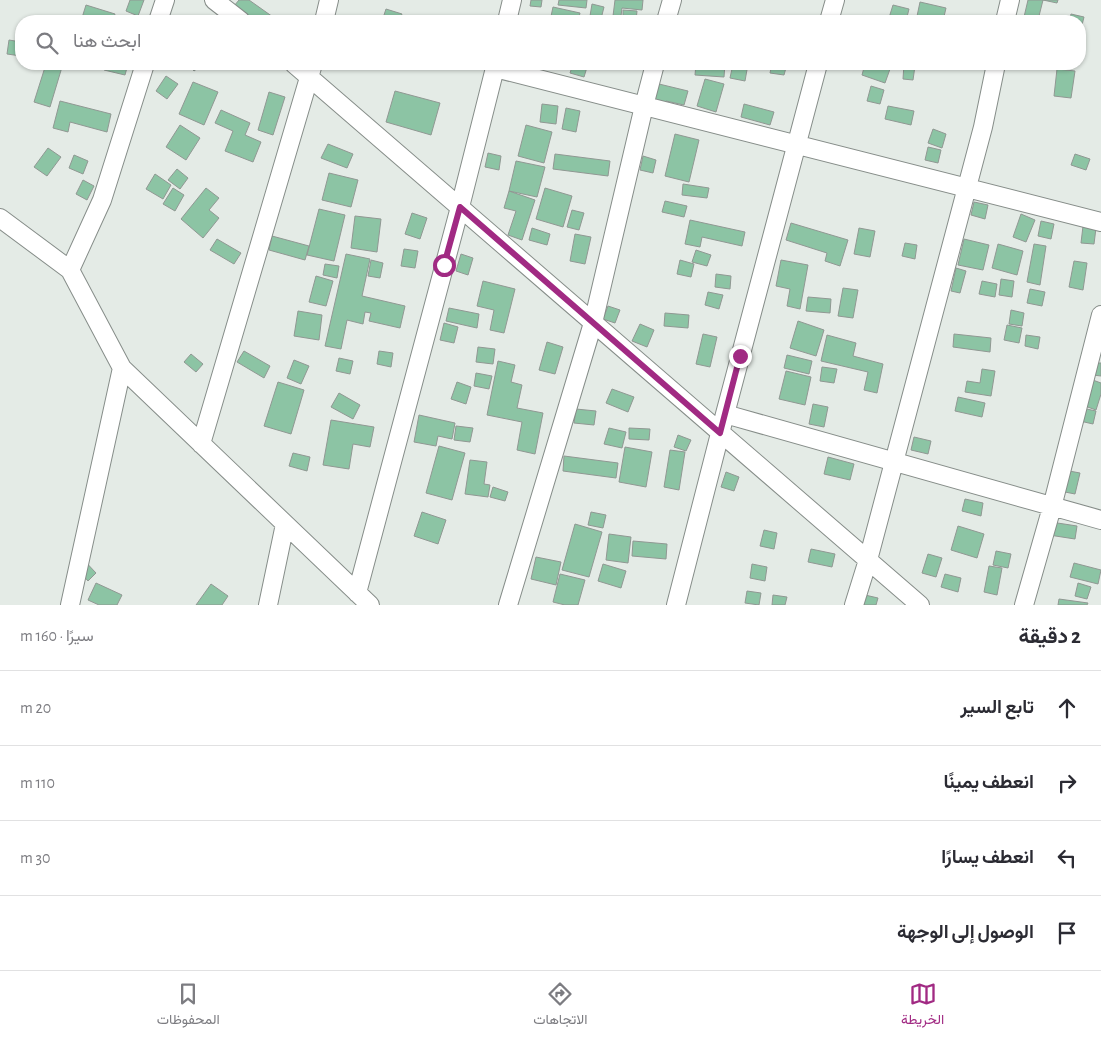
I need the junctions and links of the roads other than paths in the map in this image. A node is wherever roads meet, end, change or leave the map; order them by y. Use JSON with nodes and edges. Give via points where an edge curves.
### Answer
{"nodes":[{"id":1,"x":165,"y":0,"type":"edge"},
{"id":2,"x":214,"y":0,"type":"edge"},
{"id":3,"x":330,"y":0,"type":"edge"},
{"id":4,"x":512,"y":0,"type":"edge"},
{"id":5,"x":672,"y":0,"type":"edge"},
{"id":6,"x":835,"y":0,"type":"edge"},
{"id":7,"x":1010,"y":0,"type":"edge"},
{"id":8,"x":160,"y":15,"type":"edge"},
{"id":9,"x":233,"y":15,"type":"edge"},
{"id":10,"x":326,"y":15,"type":"edge"},
{"id":11,"x":508,"y":15,"type":"edge"},
{"id":12,"x":668,"y":15,"type":"edge"},
{"id":13,"x":831,"y":15,"type":"edge"},
{"id":14,"x":1006,"y":15,"type":"edge"},
{"id":15,"x":143,"y":70,"type":"edge"},
{"id":16,"x":312,"y":70,"type":"edge"},
{"id":17,"x":495,"y":70,"type":"edge"},
{"id":18,"x":511,"y":70,"type":"edge"},
{"id":19,"x":653,"y":70,"type":"edge"},
{"id":20,"x":816,"y":70,"type":"edge"},
{"id":21,"x":995,"y":70,"type":"edge"},
{"id":22,"x":644,"y":106,"type":"junction"},
{"id":23,"x":797,"y":144,"type":"junction"},
{"id":24,"x":967,"y":188,"type":"junction"},
{"id":25,"x":460,"y":207,"type":"junction"},
{"id":26,"x":0,"y":218,"type":"edge"},
{"id":27,"x":1101,"y":222,"type":"edge"},
{"id":28,"x":70,"y":270,"type":"junction"},
{"id":29,"x":1101,"y":316,"type":"edge"},
{"id":30,"x":593,"y":323,"type":"junction"},
{"id":31,"x":122,"y":368,"type":"junction"},
{"id":32,"x":725,"y":414,"type":"junction"},
{"id":33,"x":720,"y":433,"type":"junction"},
{"id":34,"x":201,"y":444,"type":"junction"},
{"id":35,"x":894,"y":462,"type":"junction"},
{"id":36,"x":1052,"y":507,"type":"junction"},
{"id":37,"x":1101,"y":520,"type":"edge"},
{"id":38,"x":285,"y":524,"type":"junction"},
{"id":39,"x":868,"y":560,"type":"junction"},
{"id":40,"x":364,"y":599,"type":"edge"},
{"id":41,"x":70,"y":605,"type":"edge"},
{"id":42,"x":268,"y":605,"type":"edge"},
{"id":43,"x":508,"y":605,"type":"edge"},
{"id":44,"x":676,"y":605,"type":"edge"},
{"id":45,"x":854,"y":605,"type":"edge"},
{"id":46,"x":920,"y":605,"type":"edge"},
{"id":47,"x":1024,"y":605,"type":"edge"}],
"edges":[{"from":1,"to":8,"type":"street"},
{"from":2,"to":9,"type":"street"},
{"from":3,"to":10,"type":"street"},
{"from":4,"to":11,"type":"street"},
{"from":5,"to":12,"type":"street"},
{"from":6,"to":13,"type":"street"},
{"from":7,"to":14,"type":"street"},
{"from":15,"to":28,"type":"street","via":[[102,200]]},
{"from":16,"to":25,"type":"street"},
{"from":16,"to":34,"type":"street"},
{"from":17,"to":25,"type":"street"},
{"from":18,"to":22,"type":"street"},
{"from":19,"to":22,"type":"street"},
{"from":20,"to":23,"type":"street"},
{"from":21,"to":24,"type":"street"},
{"from":22,"to":23,"type":"street"},
{"from":22,"to":30,"type":"street"},
{"from":23,"to":24,"type":"street"},
{"from":23,"to":32,"type":"street"},
{"from":24,"to":27,"type":"street"},
{"from":24,"to":35,"type":"street"},
{"from":25,"to":30,"type":"street"},
{"from":25,"to":40,"type":"street"},
{"from":26,"to":28,"type":"street"},
{"from":28,"to":31,"type":"street"},
{"from":29,"to":36,"type":"street"},
{"from":30,"to":33,"type":"street"},
{"from":30,"to":43,"type":"street"},
{"from":31,"to":34,"type":"street"},
{"from":31,"to":41,"type":"street"},
{"from":32,"to":33,"type":"street"},
{"from":32,"to":35,"type":"street"},
{"from":33,"to":39,"type":"street"},
{"from":33,"to":44,"type":"street"},
{"from":34,"to":38,"type":"street"},
{"from":35,"to":36,"type":"street"},
{"from":35,"to":39,"type":"street"},
{"from":36,"to":37,"type":"street"},
{"from":36,"to":47,"type":"street"},
{"from":38,"to":40,"type":"street"},
{"from":38,"to":42,"type":"street"},
{"from":39,"to":45,"type":"street"},
{"from":39,"to":46,"type":"street"}]}
